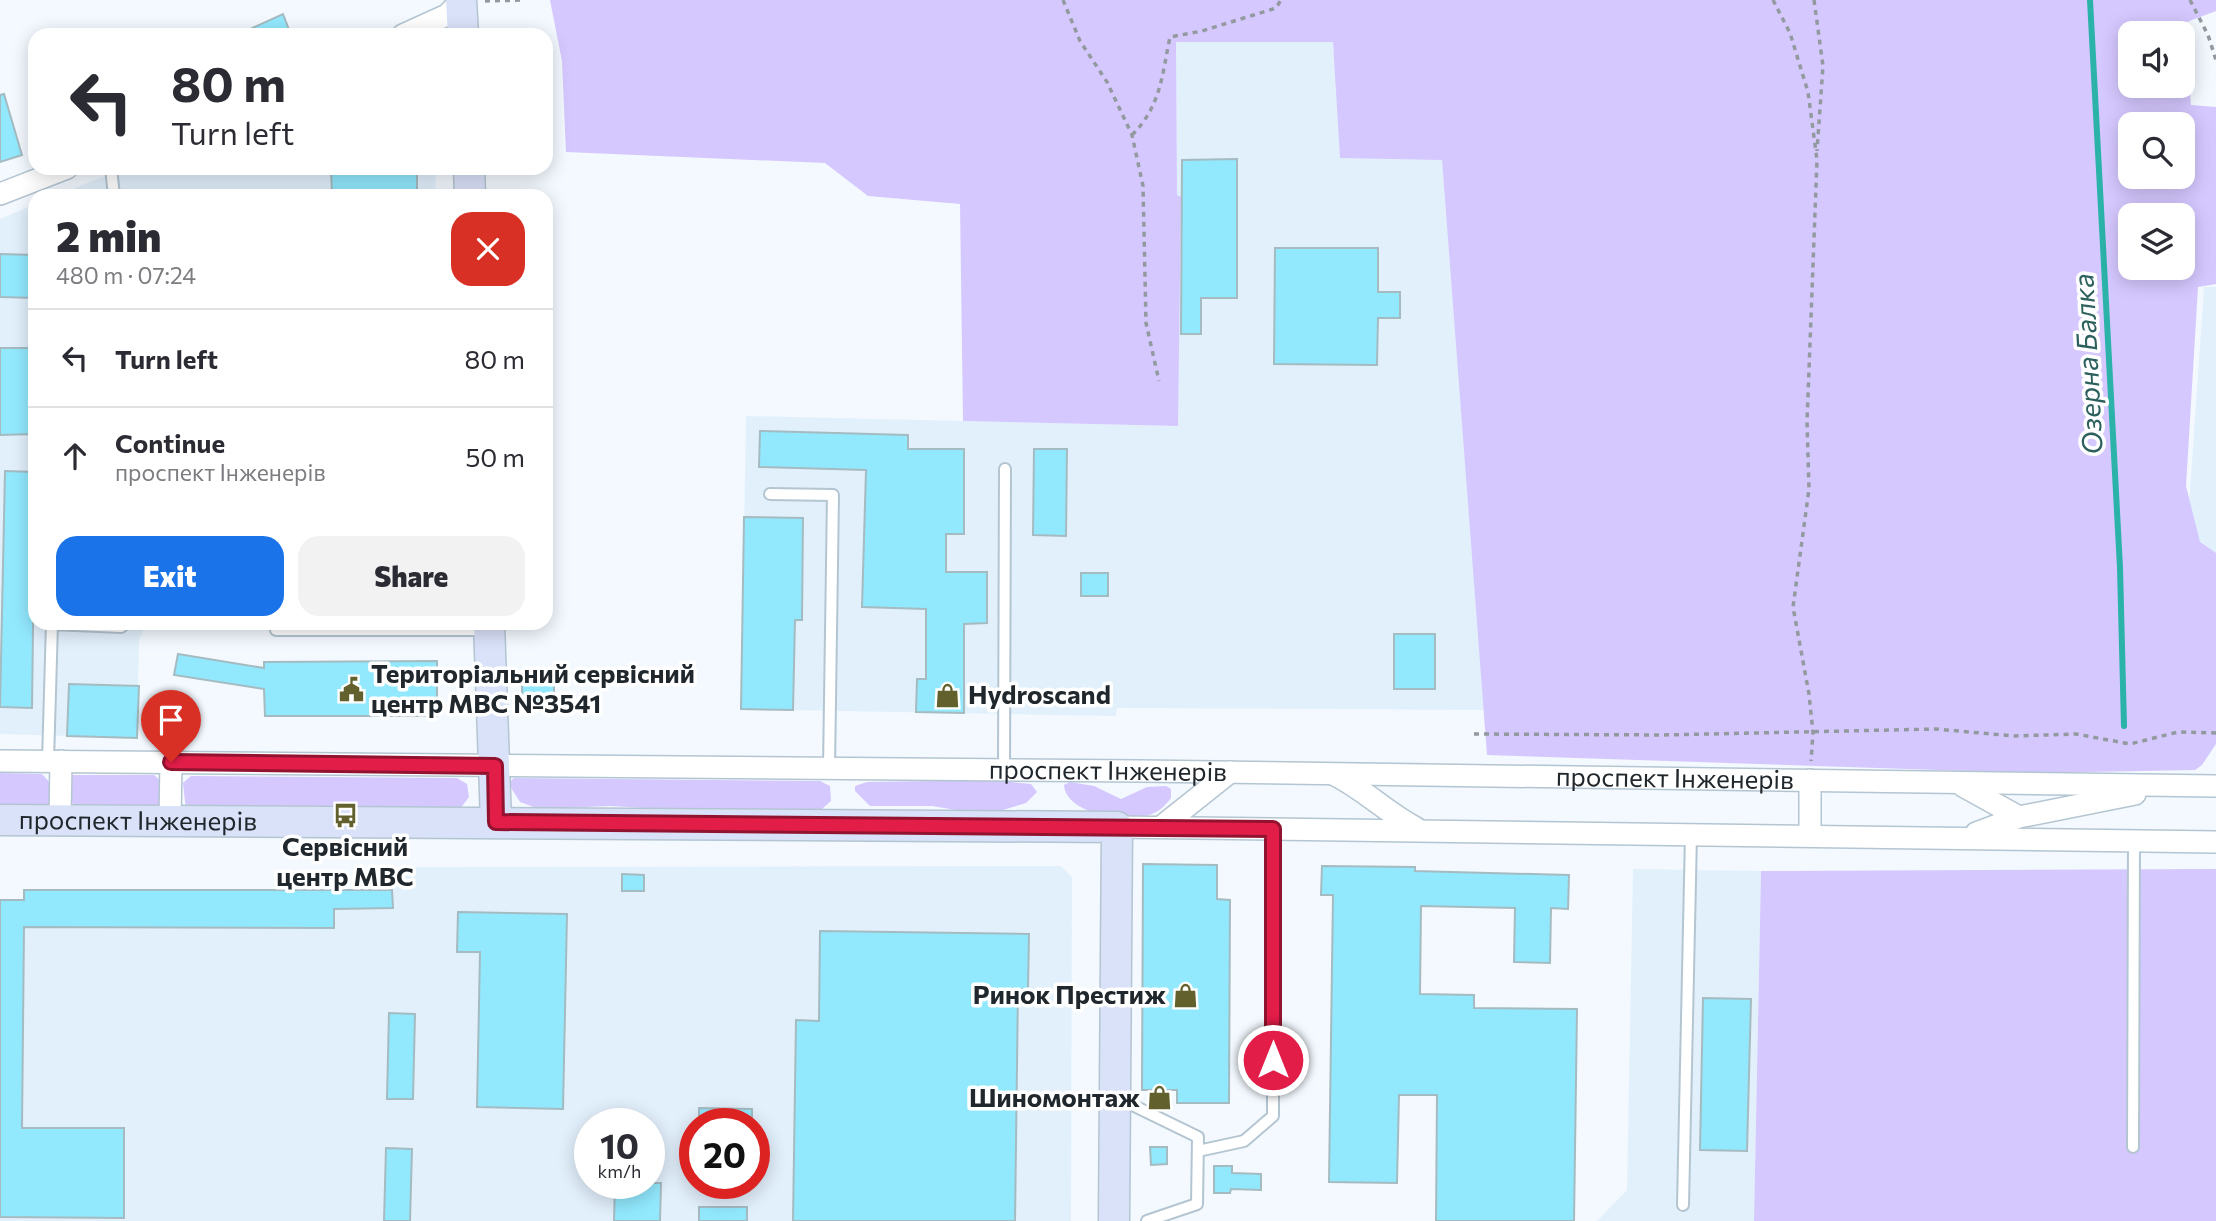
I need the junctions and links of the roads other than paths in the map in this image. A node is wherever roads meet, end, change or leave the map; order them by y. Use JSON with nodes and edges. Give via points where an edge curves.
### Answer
{"nodes":[{"id":1,"x":461,"y":0,"type":"edge"},
{"id":2,"x":418,"y":28,"type":"edge"},
{"id":3,"x":463,"y":28,"type":"edge"},
{"id":4,"x":49,"y":175,"type":"edge"},
{"id":5,"x":0,"y":194,"type":"edge"},
{"id":6,"x":1005,"y":469,"type":"dead end"},
{"id":7,"x":770,"y":494,"type":"dead end"},
{"id":8,"x":52,"y":630,"type":"edge"},
{"id":9,"x":490,"y":630,"type":"edge"},
{"id":10,"x":0,"y":761,"type":"edge"},
{"id":11,"x":55,"y":761,"type":"junction"},
{"id":12,"x":171,"y":762,"type":"junction"},
{"id":13,"x":495,"y":766,"type":"junction"},
{"id":14,"x":829,"y":769,"type":"junction"},
{"id":15,"x":1004,"y":770,"type":"junction"},
{"id":16,"x":1230,"y":772,"type":"junction"},
{"id":17,"x":1331,"y":774,"type":"junction"},
{"id":18,"x":1810,"y":780,"type":"junction"},
{"id":19,"x":1954,"y":782,"type":"junction"},
{"id":20,"x":2173,"y":786,"type":"junction"},
{"id":21,"x":2216,"y":786,"type":"edge"},
{"id":22,"x":2019,"y":817,"type":"junction"},
{"id":23,"x":0,"y":820,"type":"edge"},
{"id":24,"x":60,"y":821,"type":"junction"},
{"id":25,"x":170,"y":821,"type":"junction"},
{"id":26,"x":496,"y":822,"type":"junction"},
{"id":27,"x":1117,"y":827,"type":"junction"},
{"id":28,"x":1161,"y":827,"type":"junction"},
{"id":29,"x":1273,"y":829,"type":"junction"},
{"id":30,"x":1421,"y":831,"type":"junction"},
{"id":31,"x":1691,"y":834,"type":"junction"},
{"id":32,"x":1810,"y":836,"type":"junction"},
{"id":33,"x":1961,"y":838,"type":"junction"},
{"id":34,"x":2134,"y":840,"type":"junction"},
{"id":35,"x":2216,"y":842,"type":"edge"},
{"id":36,"x":1115,"y":1097,"type":"junction"},
{"id":37,"x":2133,"y":1147,"type":"dead end"},
{"id":38,"x":1198,"y":1151,"type":"junction"},
{"id":39,"x":1683,"y":1205,"type":"dead end"},
{"id":40,"x":1115,"y":1221,"type":"edge"},
{"id":41,"x":1147,"y":1221,"type":"edge"}],
"edges":[{"from":1,"to":2,"type":"street","via":[[447,15]]},
{"from":1,"to":3,"type":"street"},
{"from":4,"to":5,"type":"street"},
{"from":6,"to":15,"type":"lane"},
{"from":7,"to":14,"type":"lane","via":[[833,495]]},
{"from":8,"to":11,"type":"lane"},
{"from":9,"to":13,"type":"street"},
{"from":10,"to":11,"type":"street","name":"проспект Інженерів"},
{"from":11,"to":12,"type":"street","name":"проспект Інженерів"},
{"from":11,"to":24,"type":"street"},
{"from":12,"to":13,"type":"street","name":"проспект Інженерів"},
{"from":12,"to":25,"type":"street"},
{"from":13,"to":14,"type":"street","name":"проспект Інженерів"},
{"from":13,"to":26,"type":"street"},
{"from":14,"to":15,"type":"street","name":"проспект Інженерів"},
{"from":15,"to":16,"type":"street","name":"проспект Інженерів"},
{"from":16,"to":17,"type":"street","name":"проспект Інженерів"},
{"from":16,"to":28,"type":"street"},
{"from":17,"to":18,"type":"street","name":"проспект Інженерів"},
{"from":17,"to":30,"type":"street","via":[[1359,787],[1393,817]]},
{"from":18,"to":19,"type":"street","name":"проспект Інженерів"},
{"from":18,"to":32,"type":"street"},
{"from":19,"to":20,"type":"street","name":"проспект Інженерів"},
{"from":19,"to":22,"type":"street"},
{"from":20,"to":21,"type":"street","name":"проспект Інженерів"},
{"from":20,"to":22,"type":"street"},
{"from":22,"to":33,"type":"street"},
{"from":23,"to":24,"type":"street","name":"проспект Інженерів"},
{"from":24,"to":25,"type":"street","name":"проспект Інженерів"},
{"from":25,"to":26,"type":"street","name":"проспект Інженерів"},
{"from":26,"to":27,"type":"street","name":"проспект Інженерів"},
{"from":27,"to":28,"type":"street"},
{"from":27,"to":36,"type":"street"},
{"from":28,"to":29,"type":"street"},
{"from":29,"to":30,"type":"street"},
{"from":29,"to":38,"type":"lane","via":[[1273,1116],[1244,1141]]},
{"from":30,"to":31,"type":"street"},
{"from":31,"to":32,"type":"street"},
{"from":31,"to":39,"type":"lane"},
{"from":32,"to":33,"type":"street"},
{"from":33,"to":34,"type":"street"},
{"from":34,"to":35,"type":"street"},
{"from":34,"to":37,"type":"lane"},
{"from":36,"to":38,"type":"lane","via":[[1198,1137]]},
{"from":36,"to":40,"type":"street"},
{"from":38,"to":41,"type":"lane","via":[[1197,1204]]}]}
